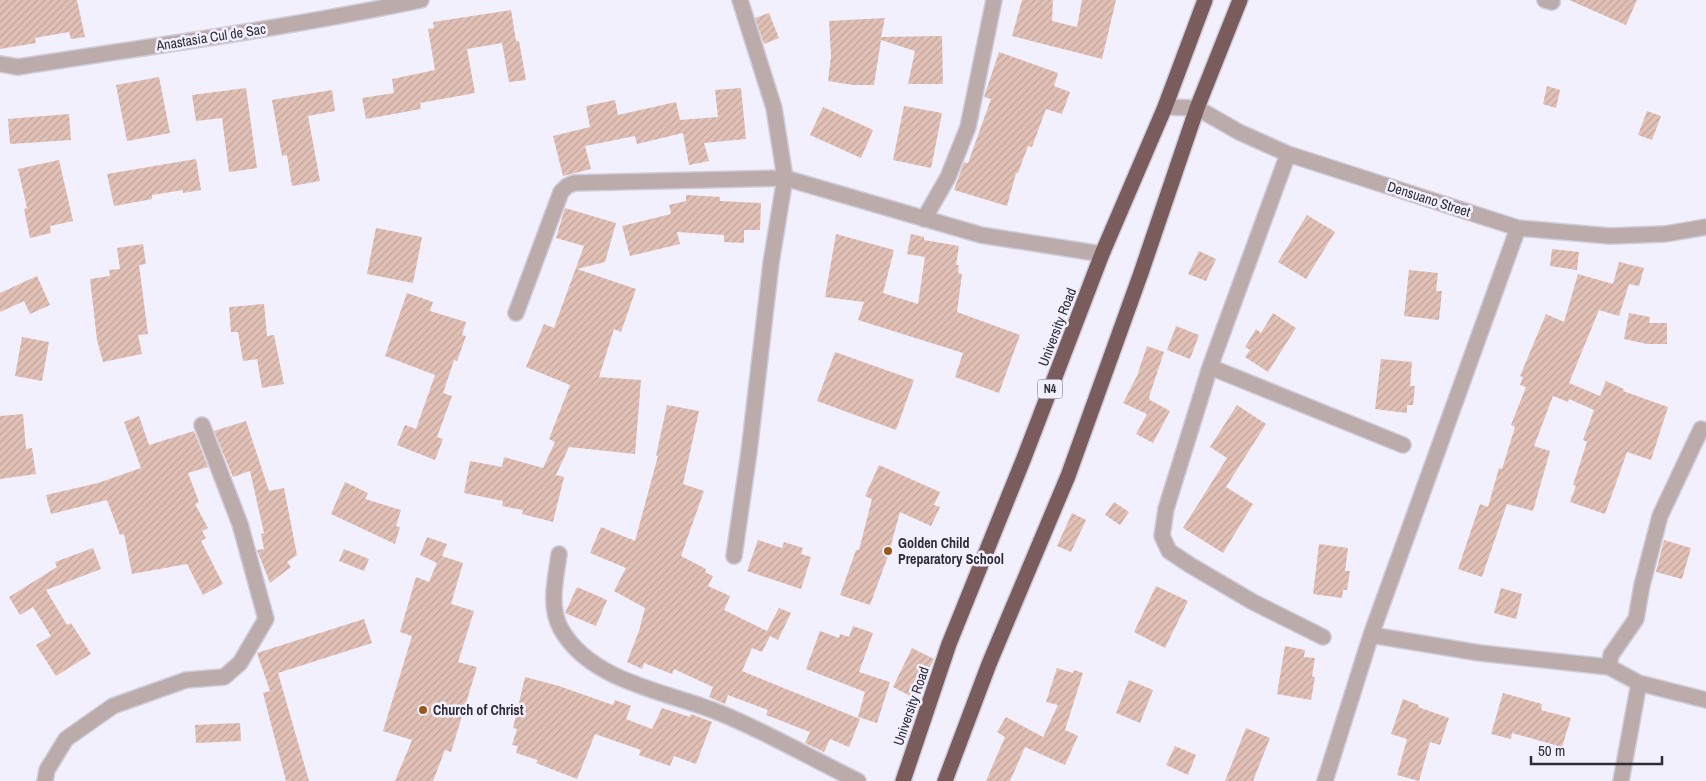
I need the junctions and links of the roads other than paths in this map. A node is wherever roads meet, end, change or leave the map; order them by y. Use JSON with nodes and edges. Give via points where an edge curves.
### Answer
{"nodes":[{"id":1,"x":421,"y":0,"type":"edge"},
{"id":2,"x":740,"y":0,"type":"edge"},
{"id":3,"x":994,"y":0,"type":"edge"},
{"id":4,"x":1205,"y":0,"type":"edge"},
{"id":5,"x":1240,"y":0,"type":"edge"},
{"id":6,"x":0,"y":64,"type":"edge"},
{"id":7,"x":1165,"y":107,"type":"junction"},
{"id":8,"x":1197,"y":108,"type":"junction"},
{"id":9,"x":1288,"y":154,"type":"junction"},
{"id":10,"x":785,"y":178,"type":"junction"},
{"id":11,"x":924,"y":219,"type":"junction"},
{"id":12,"x":1706,"y":227,"type":"edge"},
{"id":13,"x":1518,"y":228,"type":"junction"},
{"id":14,"x":1102,"y":254,"type":"junction"},
{"id":15,"x":516,"y":313,"type":"dead end"},
{"id":16,"x":1210,"y":367,"type":"junction"},
{"id":17,"x":202,"y":425,"type":"dead end"},
{"id":18,"x":1701,"y":429,"type":"dead end"},
{"id":19,"x":1403,"y":445,"type":"dead end"},
{"id":20,"x":559,"y":554,"type":"dead end"},
{"id":21,"x":734,"y":556,"type":"dead end"},
{"id":22,"x":1371,"y":635,"type":"junction"},
{"id":23,"x":1323,"y":637,"type":"dead end"},
{"id":24,"x":1609,"y":668,"type":"junction"},
{"id":25,"x":1639,"y":683,"type":"junction"},
{"id":26,"x":1706,"y":700,"type":"edge"},
{"id":27,"x":45,"y":781,"type":"edge"},
{"id":28,"x":858,"y":781,"type":"edge"},
{"id":29,"x":902,"y":781,"type":"edge"},
{"id":30,"x":945,"y":781,"type":"edge"},
{"id":31,"x":1325,"y":781,"type":"edge"},
{"id":32,"x":1621,"y":781,"type":"edge"}],
"edges":[{"from":1,"to":6,"type":"street","name":"Anastasia Cul de Sac","via":[[207,39],[18,67]]},
{"from":2,"to":10,"type":"street","via":[[774,108]]},
{"from":3,"to":11,"type":"street","via":[[968,127],[948,177]]},
{"from":4,"to":7,"type":"highway","name":"University Road","number":"N4"},
{"from":5,"to":8,"type":"highway"},
{"from":7,"to":8,"type":"street","name":"Densuano Street"},
{"from":7,"to":14,"type":"highway","name":"University Road","number":"N4"},
{"from":8,"to":9,"type":"street","name":"Densuano Street"},
{"from":8,"to":30,"type":"highway","via":[[1068,476],[989,664]]},
{"from":9,"to":13,"type":"street","name":"Densuano Street"},
{"from":9,"to":16,"type":"street"},
{"from":10,"to":11,"type":"street"},
{"from":10,"to":15,"type":"street","via":[[574,183],[567,186],[561,192]]},
{"from":10,"to":21,"type":"street"},
{"from":11,"to":14,"type":"street","via":[[981,235]]},
{"from":12,"to":13,"type":"street","name":"Densuano Street","via":[[1665,234],[1610,236]]},
{"from":13,"to":22,"type":"street"},
{"from":14,"to":29,"type":"highway","name":"University Road","number":"N4","via":[[949,644]]},
{"from":16,"to":19,"type":"street"},
{"from":16,"to":23,"type":"street","via":[[1166,509],[1162,536],[1169,551],[1190,565],[1253,602]]},
{"from":17,"to":27,"type":"street","via":[[240,524],[266,619],[240,663],[224,677],[186,680],[113,706],[66,739],[47,770]]},
{"from":18,"to":24,"type":"street","via":[[1660,516],[1636,619],[1611,654]]},
{"from":20,"to":28,"type":"street","via":[[553,600],[560,627],[574,646],[607,671],[646,689],[715,711]]},
{"from":22,"to":24,"type":"street","via":[[1480,653]]},
{"from":22,"to":31,"type":"street"},
{"from":24,"to":25,"type":"street"},
{"from":25,"to":26,"type":"street"},
{"from":25,"to":32,"type":"street"}]}
